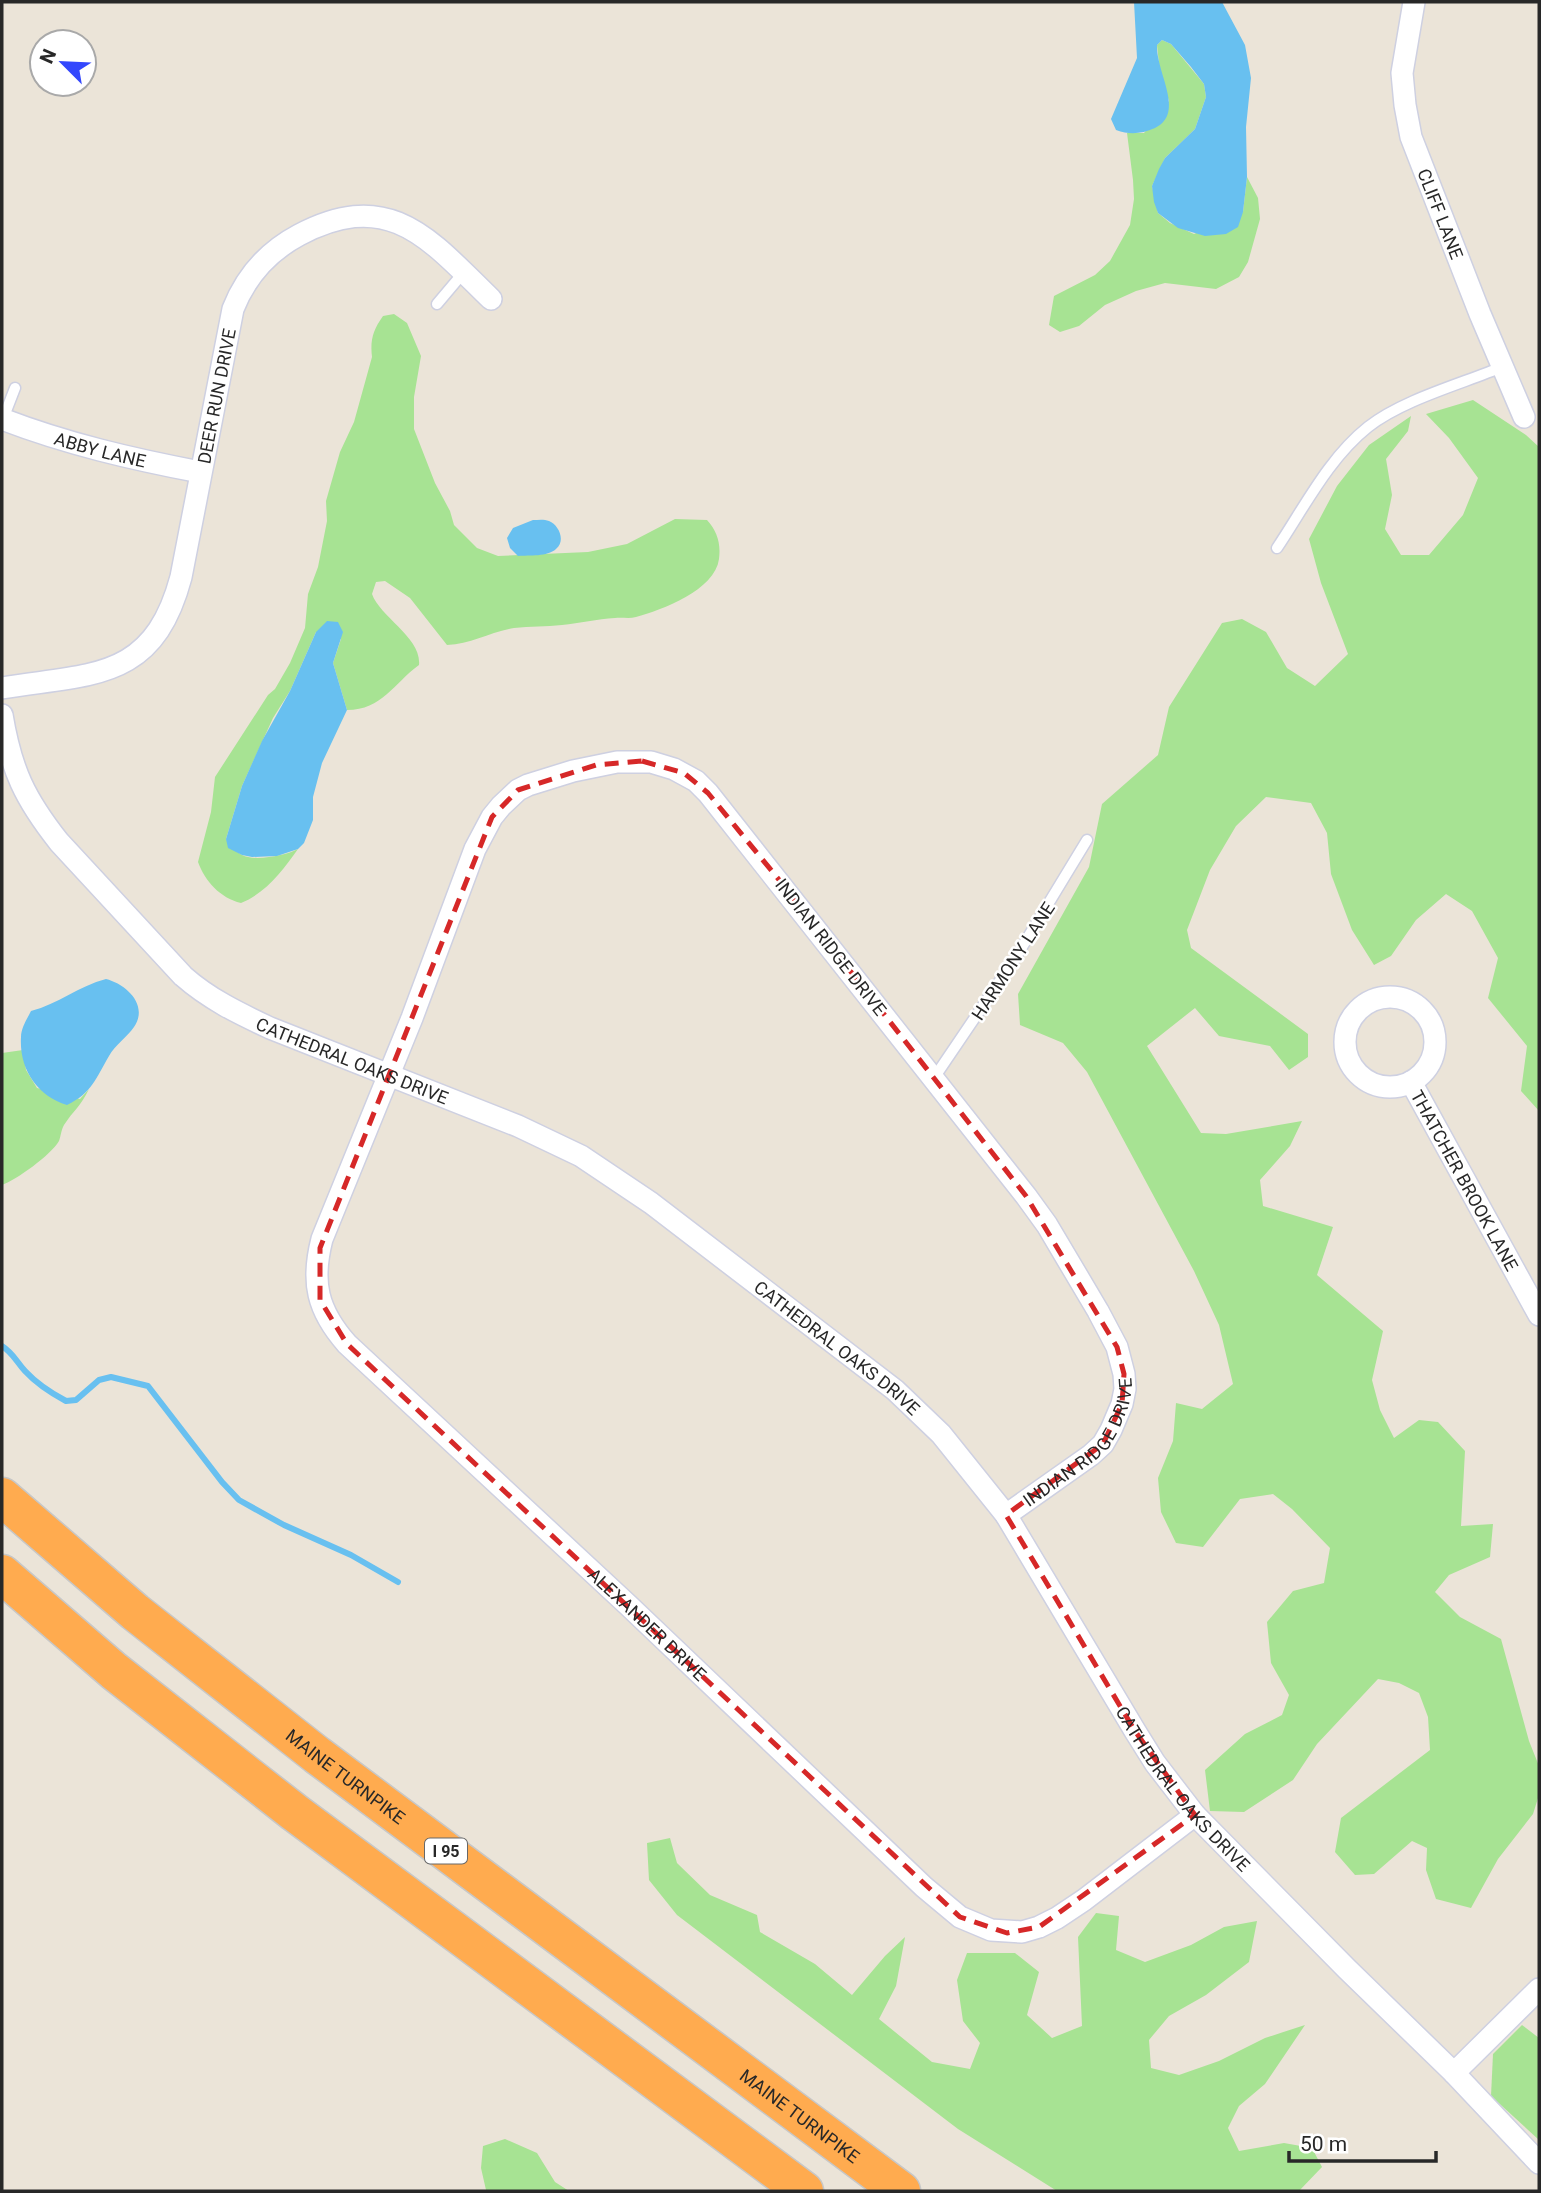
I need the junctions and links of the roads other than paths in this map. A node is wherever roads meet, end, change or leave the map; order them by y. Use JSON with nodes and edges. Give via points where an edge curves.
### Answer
{"nodes":[{"id":1,"x":1414,"y":2,"type":"edge"},
{"id":2,"x":464,"y":272,"type":"junction"},
{"id":3,"x":491,"y":299,"type":"dead end"},
{"id":4,"x":437,"y":304,"type":"dead end"},
{"id":5,"x":1502,"y":367,"type":"junction"},
{"id":6,"x":15,"y":388,"type":"dead end"},
{"id":7,"x":1524,"y":417,"type":"dead end"},
{"id":8,"x":2,"y":419,"type":"edge"},
{"id":9,"x":200,"y":472,"type":"junction"},
{"id":10,"x":1277,"y":548,"type":"dead end"},
{"id":11,"x":2,"y":688,"type":"edge"},
{"id":12,"x":2,"y":715,"type":"edge"},
{"id":13,"x":1087,"y":840,"type":"dead end"},
{"id":14,"x":390,"y":1074,"type":"junction"},
{"id":15,"x":934,"y":1078,"type":"junction"},
{"id":16,"x":1411,"y":1082,"type":"junction"},
{"id":17,"x":1539,"y":1315,"type":"edge"},
{"id":18,"x":2,"y":1497,"type":"edge"},
{"id":19,"x":1006,"y":1515,"type":"junction"},
{"id":20,"x":2,"y":1574,"type":"edge"},
{"id":21,"x":1195,"y":1815,"type":"junction"},
{"id":22,"x":1539,"y":1989,"type":"edge"},
{"id":23,"x":1454,"y":2073,"type":"junction"},
{"id":24,"x":1539,"y":2163,"type":"edge"},
{"id":25,"x":804,"y":2191,"type":"edge"},
{"id":26,"x":901,"y":2191,"type":"edge"}],
"edges":[{"from":1,"to":5,"type":"street","name":"CLIFF LANE","via":[[1402,74],[1411,137]]},
{"from":2,"to":3,"type":"street","name":"DEER RUN DRIVE"},
{"from":2,"to":4,"type":"lane"},
{"from":2,"to":9,"type":"street","name":"DEER RUN DRIVE","via":[[420,234],[370,215],[330,221],[277,249],[252,272],[233,309]]},
{"from":5,"to":7,"type":"street","name":"CLIFF LANE"},
{"from":5,"to":10,"type":"lane","via":[[1368,426],[1336,459]]},
{"from":6,"to":8,"type":"lane"},
{"from":8,"to":9,"type":"street","name":"ABBY LANE","via":[[77,446]]},
{"from":9,"to":11,"type":"street","name":"DEER RUN DRIVE","via":[[175,601],[155,637],[106,672]]},
{"from":12,"to":14,"type":"street","name":"CATHEDRAL OAKS DRIVE","via":[[14,767],[30,804],[59,842],[183,976],[233,1011]]},
{"from":13,"to":15,"type":"lane","name":"HARMONY LANE","via":[[1016,957]]},
{"from":14,"to":15,"type":"street","name":"INDIAN RIDGE DRIVE","via":[[475,849],[492,817],[510,796],[528,785],[584,768],[631,761],[674,769],[708,793]]},
{"from":14,"to":19,"type":"street","name":"CATHEDRAL OAKS DRIVE","via":[[560,1146],[651,1203],[895,1390],[941,1434]]},
{"from":14,"to":21,"type":"street","name":"ALEXANDER DRIVE","via":[[320,1248],[318,1291],[332,1327],[924,1886],[976,1925],[1022,1932],[1057,1918]]},
{"from":15,"to":19,"type":"street","name":"INDIAN RIDGE DRIVE","via":[[1047,1225],[1111,1335],[1124,1374],[1122,1404],[1103,1444]]},
{"from":16,"to":16,"type":"street","name":"THATCHER BROOK LANE","via":[[1423,1073],[1434,1053],[1436,1038],[1428,1017],[1405,998],[1390,996],[1368,1002],[1349,1024],[1345,1038],[1349,1060],[1362,1077],[1375,1084],[1397,1087]]},
{"from":16,"to":17,"type":"street","name":"THATCHER BROOK LANE"},
{"from":18,"to":26,"type":"highway","name":"MAINE TURNPIKE","number":"I 95","via":[[135,1612],[317,1755]]},
{"from":19,"to":21,"type":"street","name":"CATHEDRAL OAKS DRIVE","via":[[1155,1763]]},
{"from":20,"to":25,"type":"highway","via":[[114,1671],[294,1812]]},
{"from":21,"to":23,"type":"street","name":"CATHEDRAL OAKS DRIVE"},
{"from":22,"to":23,"type":"street"},
{"from":23,"to":24,"type":"street","name":"CATHEDRAL OAKS DRIVE"}]}
